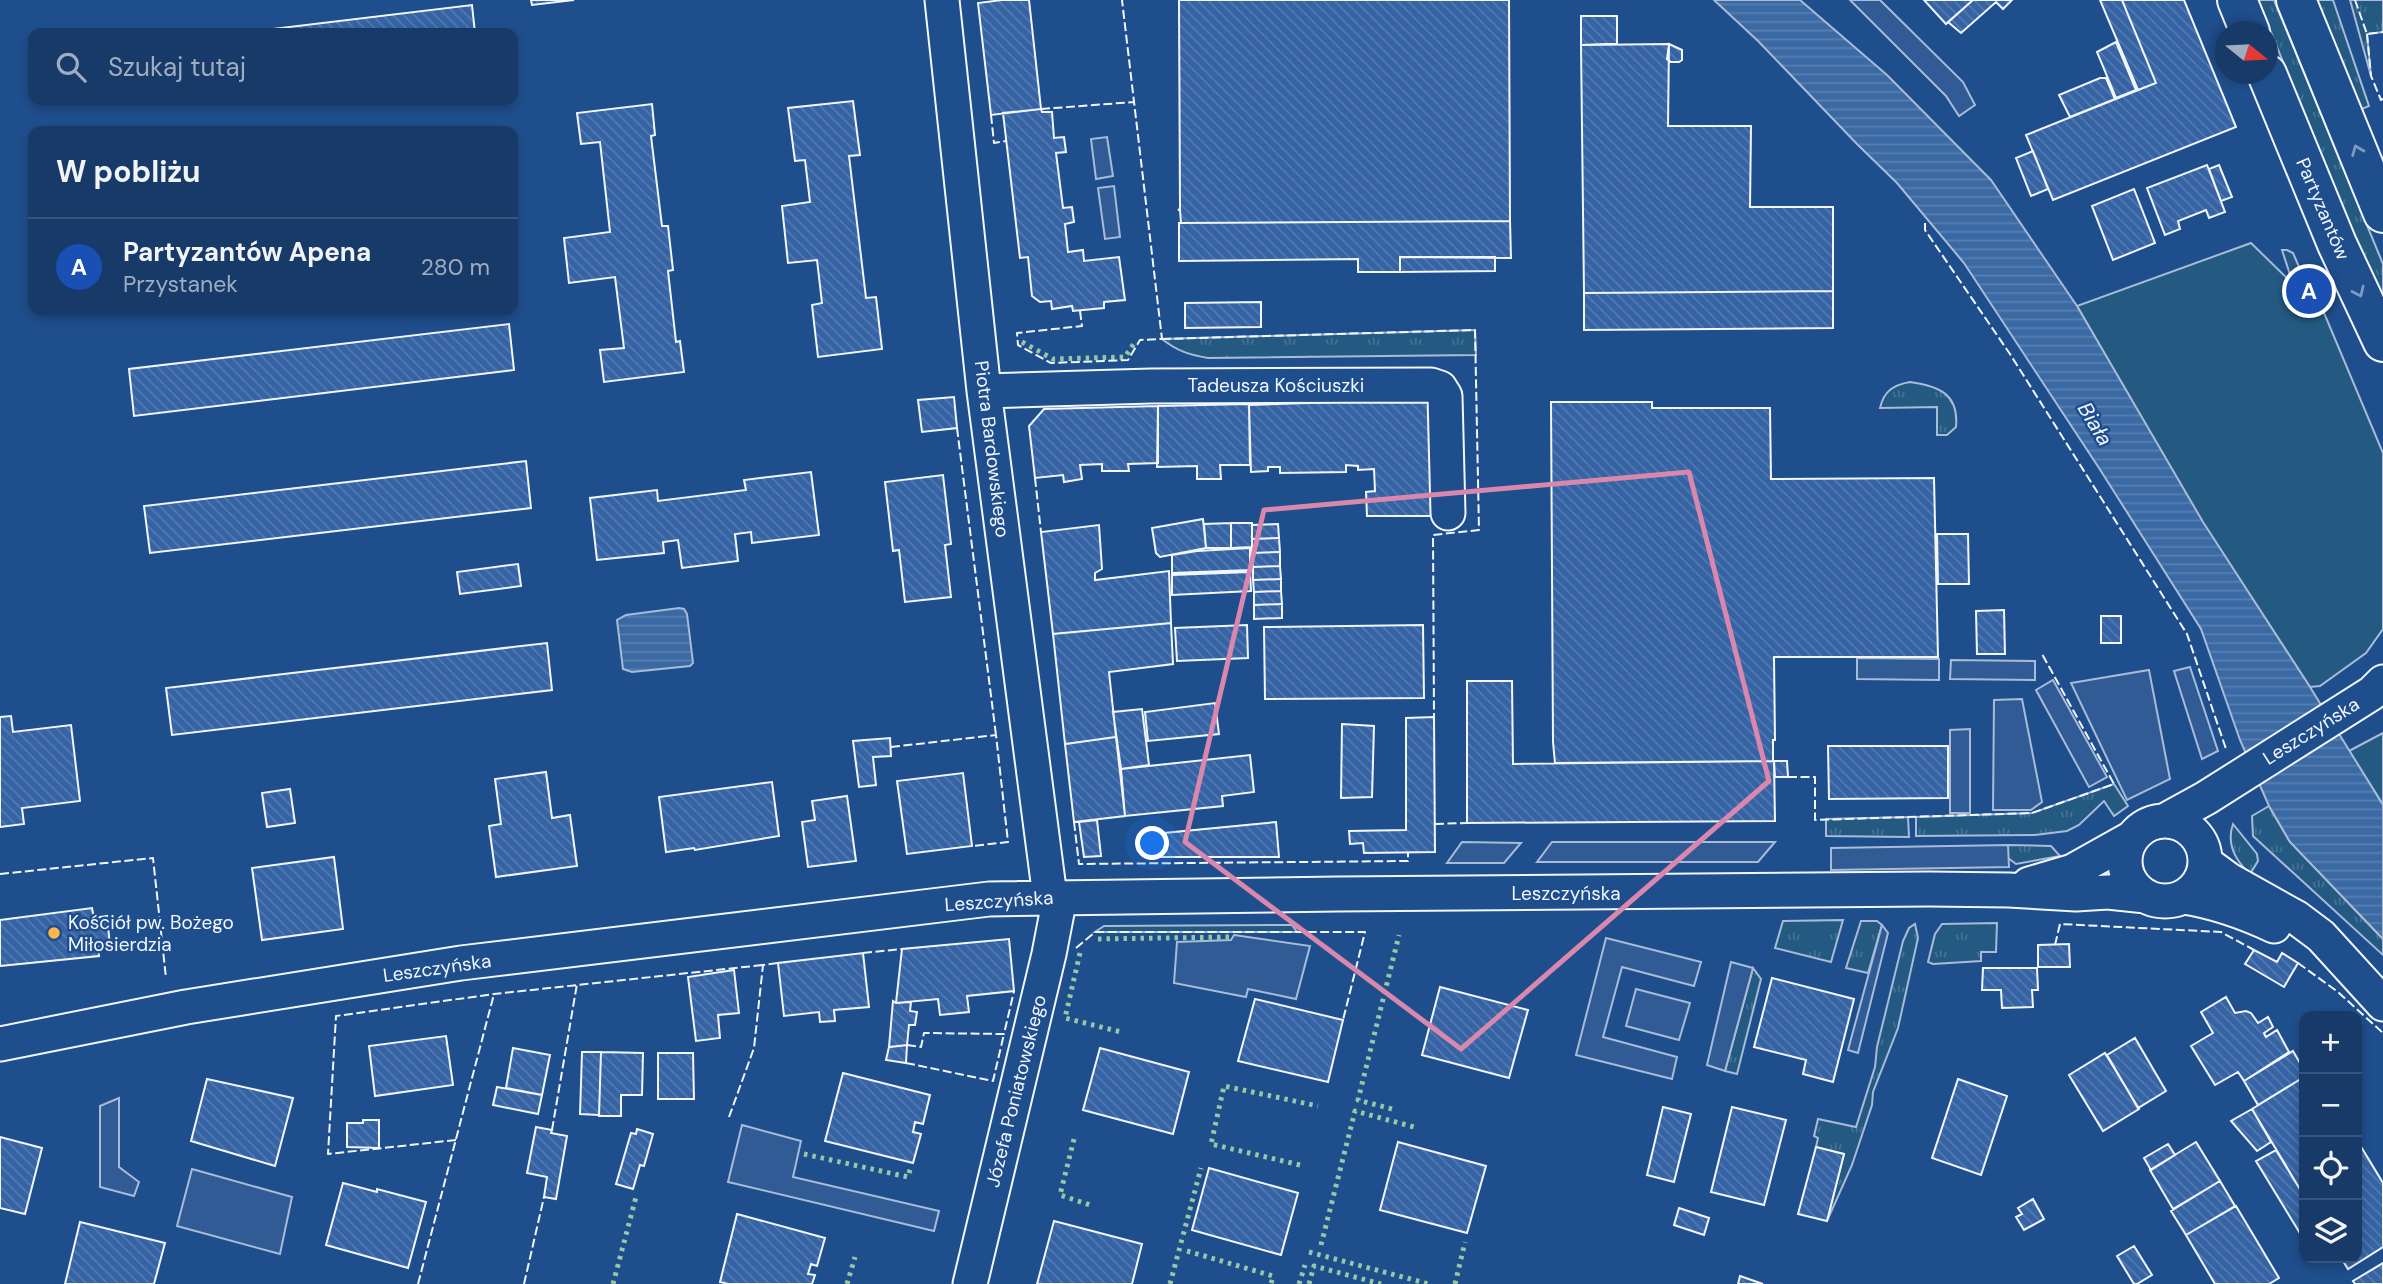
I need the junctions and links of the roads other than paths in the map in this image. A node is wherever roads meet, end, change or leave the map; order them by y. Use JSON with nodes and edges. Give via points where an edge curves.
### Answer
{"nodes":[{"id":1,"x":942,"y":0,"type":"edge"},
{"id":2,"x":2238,"y":0,"type":"edge"},
{"id":3,"x":2296,"y":0,"type":"edge"},
{"id":4,"x":2246,"y":21,"type":"edge"},
{"id":5,"x":2271,"y":84,"type":"edge"},
{"id":6,"x":2382,"y":208,"type":"edge"},
{"id":7,"x":2383,"y":342,"type":"edge"},
{"id":8,"x":984,"y":391,"type":"junction"},
{"id":9,"x":1448,"y":513,"type":"dead end"},
{"id":10,"x":2371,"y":693,"type":"edge"},
{"id":11,"x":2249,"y":770,"type":"junction"},
{"id":12,"x":2166,"y":820,"type":"junction"},
{"id":13,"x":2132,"y":838,"type":"junction"},
{"id":14,"x":2205,"y":856,"type":"junction"},
{"id":15,"x":2009,"y":890,"type":"junction"},
{"id":16,"x":2146,"y":896,"type":"junction"},
{"id":17,"x":1055,"y":897,"type":"junction"},
{"id":18,"x":2184,"y":897,"type":"junction"},
{"id":19,"x":2340,"y":959,"type":"junction"},
{"id":20,"x":2383,"y":1004,"type":"edge"},
{"id":21,"x":0,"y":1044,"type":"edge"},
{"id":22,"x":970,"y":1284,"type":"edge"}],
"edges":[{"from":1,"to":8,"type":"street","name":"Piotra Bardowskiego"},
{"from":2,"to":4,"type":"main road"},
{"from":6,"to":3,"type":"main road","one_way":true},
{"from":5,"to":7,"type":"main road","name":"Partyzantów","one_way":true},
{"from":8,"to":9,"type":"street","name":"Tadeusza Kościuszki","via":[[1432,385],[1445,396]]},
{"from":8,"to":17,"type":"street","name":"Piotra Bardowskiego"},
{"from":10,"to":11,"type":"street","name":"Leszczyńska"},
{"from":11,"to":12,"type":"street","name":"Leszczyńska"},
{"from":11,"to":14,"type":"street","name":"Leszczyńska","via":[[2213,827]]},
{"from":12,"to":13,"type":"street","via":[[2141,828]]},
{"from":12,"to":14,"type":"street","via":[[2190,828]]},
{"from":13,"to":15,"type":"street","name":"Leszczyńska","via":[[2073,871]]},
{"from":13,"to":16,"type":"street","via":[[2126,850],[2128,876]]},
{"from":14,"to":18,"type":"street","via":[[2202,877]]},
{"from":14,"to":19,"type":"street","via":[[2229,880],[2321,936]]},
{"from":15,"to":16,"type":"street","name":"Leszczyńska"},
{"from":15,"to":17,"type":"street","name":"Leszczyńska"},
{"from":16,"to":18,"type":"street","via":[[2157,901]]},
{"from":17,"to":21,"type":"street","name":"Leszczyńska","via":[[989,899],[461,963],[187,1007]]},
{"from":17,"to":22,"type":"street","name":"Józefa Poniatowskiego","via":[[1046,968]]},
{"from":18,"to":19,"type":"street","via":[[2245,912]]},
{"from":19,"to":20,"type":"street"}]}
